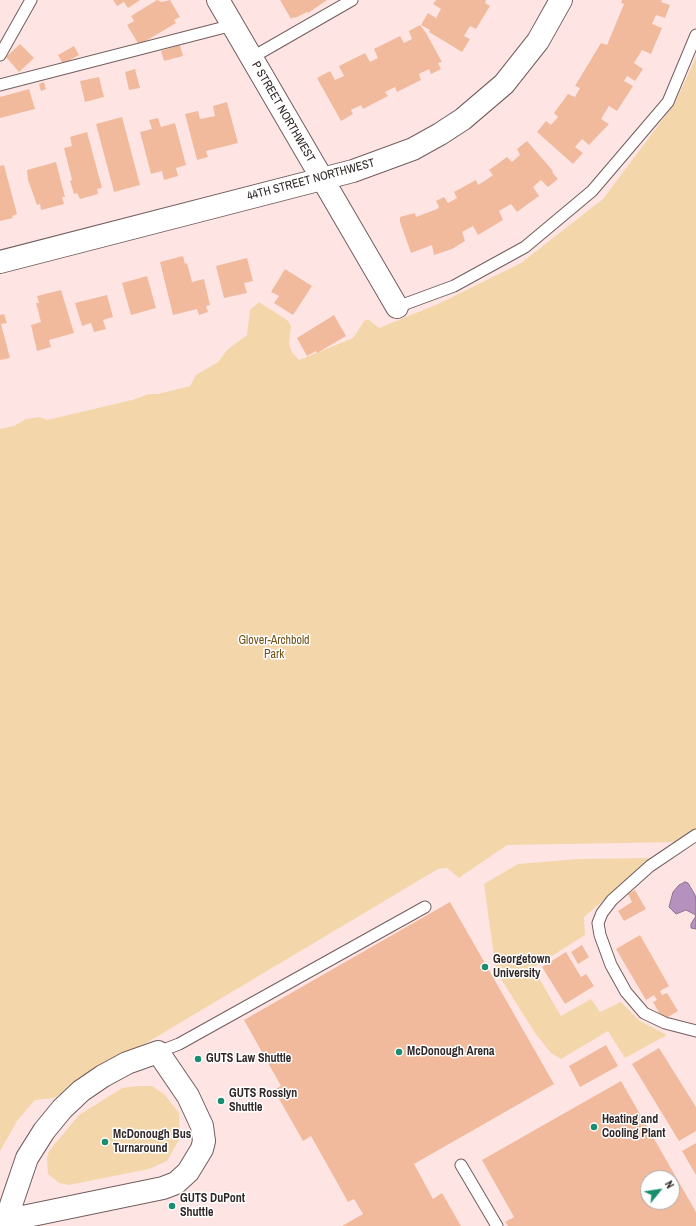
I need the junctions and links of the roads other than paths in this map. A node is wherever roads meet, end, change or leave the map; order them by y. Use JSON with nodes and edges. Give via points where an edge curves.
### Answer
{"nodes":[{"id":1,"x":31,"y":0,"type":"edge"},
{"id":2,"x":218,"y":0,"type":"edge"},
{"id":3,"x":352,"y":0,"type":"edge"},
{"id":4,"x":560,"y":0,"type":"edge"},
{"id":5,"x":233,"y":25,"type":"junction"},
{"id":6,"x":696,"y":35,"type":"edge"},
{"id":7,"x":0,"y":55,"type":"edge"},
{"id":8,"x":251,"y":58,"type":"junction"},
{"id":9,"x":0,"y":85,"type":"edge"},
{"id":10,"x":322,"y":178,"type":"junction"},
{"id":11,"x":0,"y":262,"type":"edge"},
{"id":12,"x":396,"y":307,"type":"joint"},
{"id":13,"x":696,"y":835,"type":"edge"},
{"id":14,"x":425,"y":907,"type":"dead end"},
{"id":15,"x":696,"y":1031,"type":"edge"},
{"id":16,"x":158,"y":1052,"type":"junction"},
{"id":17,"x":461,"y":1164,"type":"dead end"},
{"id":18,"x":7,"y":1223,"type":"edge"},
{"id":19,"x":497,"y":1226,"type":"edge"}],
"edges":[{"from":1,"to":7,"type":"lane"},
{"from":2,"to":5,"type":"street","name":"P STREET NORTHWEST"},
{"from":3,"to":8,"type":"lane"},
{"from":4,"to":10,"type":"street","name":"44TH STREET NORTHWEST","via":[[544,32],[522,63],[494,93],[463,120],[422,145],[393,157]]},
{"from":5,"to":8,"type":"street","name":"P STREET NORTHWEST"},
{"from":5,"to":9,"type":"lane"},
{"from":6,"to":12,"type":"lane","via":[[668,102],[592,191],[525,247],[454,286]]},
{"from":8,"to":10,"type":"street","name":"P STREET NORTHWEST"},
{"from":10,"to":11,"type":"street","name":"44TH STREET NORTHWEST"},
{"from":10,"to":12,"type":"street","name":"P STREET NORTHWEST"},
{"from":13,"to":15,"type":"lane","via":[[650,866],[612,900],[598,923],[611,965],[626,992],[644,1014],[665,1023]]},
{"from":14,"to":16,"type":"lane","via":[[186,1040]]},
{"from":16,"to":18,"type":"street","via":[[103,1076],[81,1091],[62,1109],[27,1158]]},
{"from":16,"to":18,"type":"street","via":[[188,1096],[202,1126],[202,1149],[188,1172],[176,1183],[163,1188]]},
{"from":17,"to":19,"type":"lane"}]}
